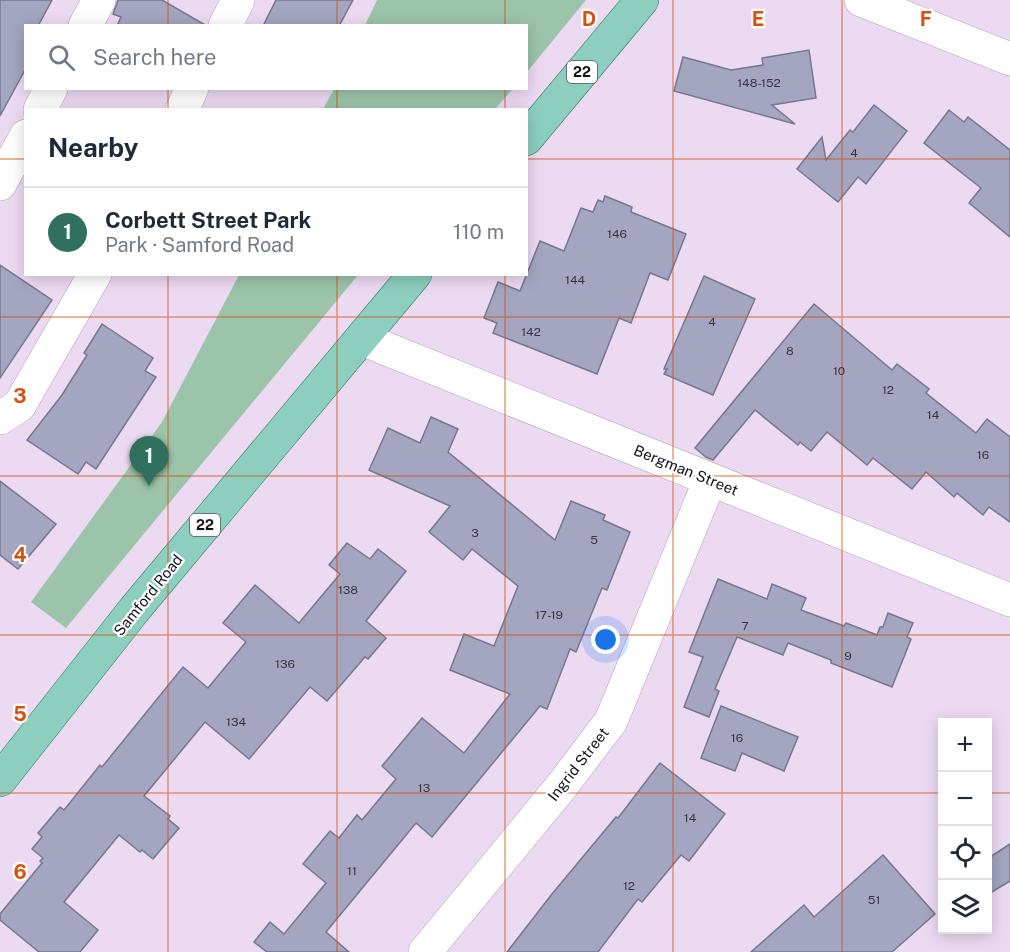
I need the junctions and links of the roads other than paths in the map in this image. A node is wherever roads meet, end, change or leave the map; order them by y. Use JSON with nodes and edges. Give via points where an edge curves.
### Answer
{"nodes":[{"id":1,"x":99,"y":0,"type":"edge"},
{"id":2,"x":238,"y":0,"type":"edge"},
{"id":3,"x":642,"y":0,"type":"edge"},
{"id":4,"x":861,"y":0,"type":"edge"},
{"id":5,"x":86,"y":24,"type":"edge"},
{"id":6,"x":226,"y":24,"type":"edge"},
{"id":7,"x":1010,"y":60,"type":"edge"},
{"id":8,"x":50,"y":90,"type":"edge"},
{"id":9,"x":191,"y":90,"type":"edge"},
{"id":10,"x":41,"y":108,"type":"edge"},
{"id":11,"x":183,"y":108,"type":"edge"},
{"id":12,"x":528,"y":137,"type":"edge"},
{"id":13,"x":24,"y":140,"type":"edge"},
{"id":14,"x":0,"y":184,"type":"edge"},
{"id":15,"x":95,"y":276,"type":"edge"},
{"id":16,"x":412,"y":276,"type":"edge"},
{"id":17,"x":362,"y":339,"type":"junction"},
{"id":18,"x":0,"y":418,"type":"edge"},
{"id":19,"x":710,"y":480,"type":"junction"},
{"id":20,"x":1010,"y":600,"type":"edge"},
{"id":21,"x":0,"y":780,"type":"edge"},
{"id":22,"x":425,"y":952,"type":"edge"}],
"edges":[{"from":1,"to":5,"type":"street"},
{"from":2,"to":6,"type":"street"},
{"from":3,"to":12,"type":"main road","number":"22"},
{"from":4,"to":7,"type":"street"},
{"from":8,"to":10,"type":"street"},
{"from":9,"to":11,"type":"street"},
{"from":13,"to":14,"type":"street"},
{"from":15,"to":18,"type":"street","via":[[19,406]]},
{"from":16,"to":17,"type":"main road","name":"Samford Road","number":"22"},
{"from":17,"to":19,"type":"street","name":"Bergman Street"},
{"from":17,"to":21,"type":"main road","name":"Samford Road","number":"22","via":[[134,610]]},
{"from":19,"to":20,"type":"street","name":"Bergman Street"},
{"from":19,"to":22,"type":"street","name":"Ingrid Street","via":[[611,721]]}]}
